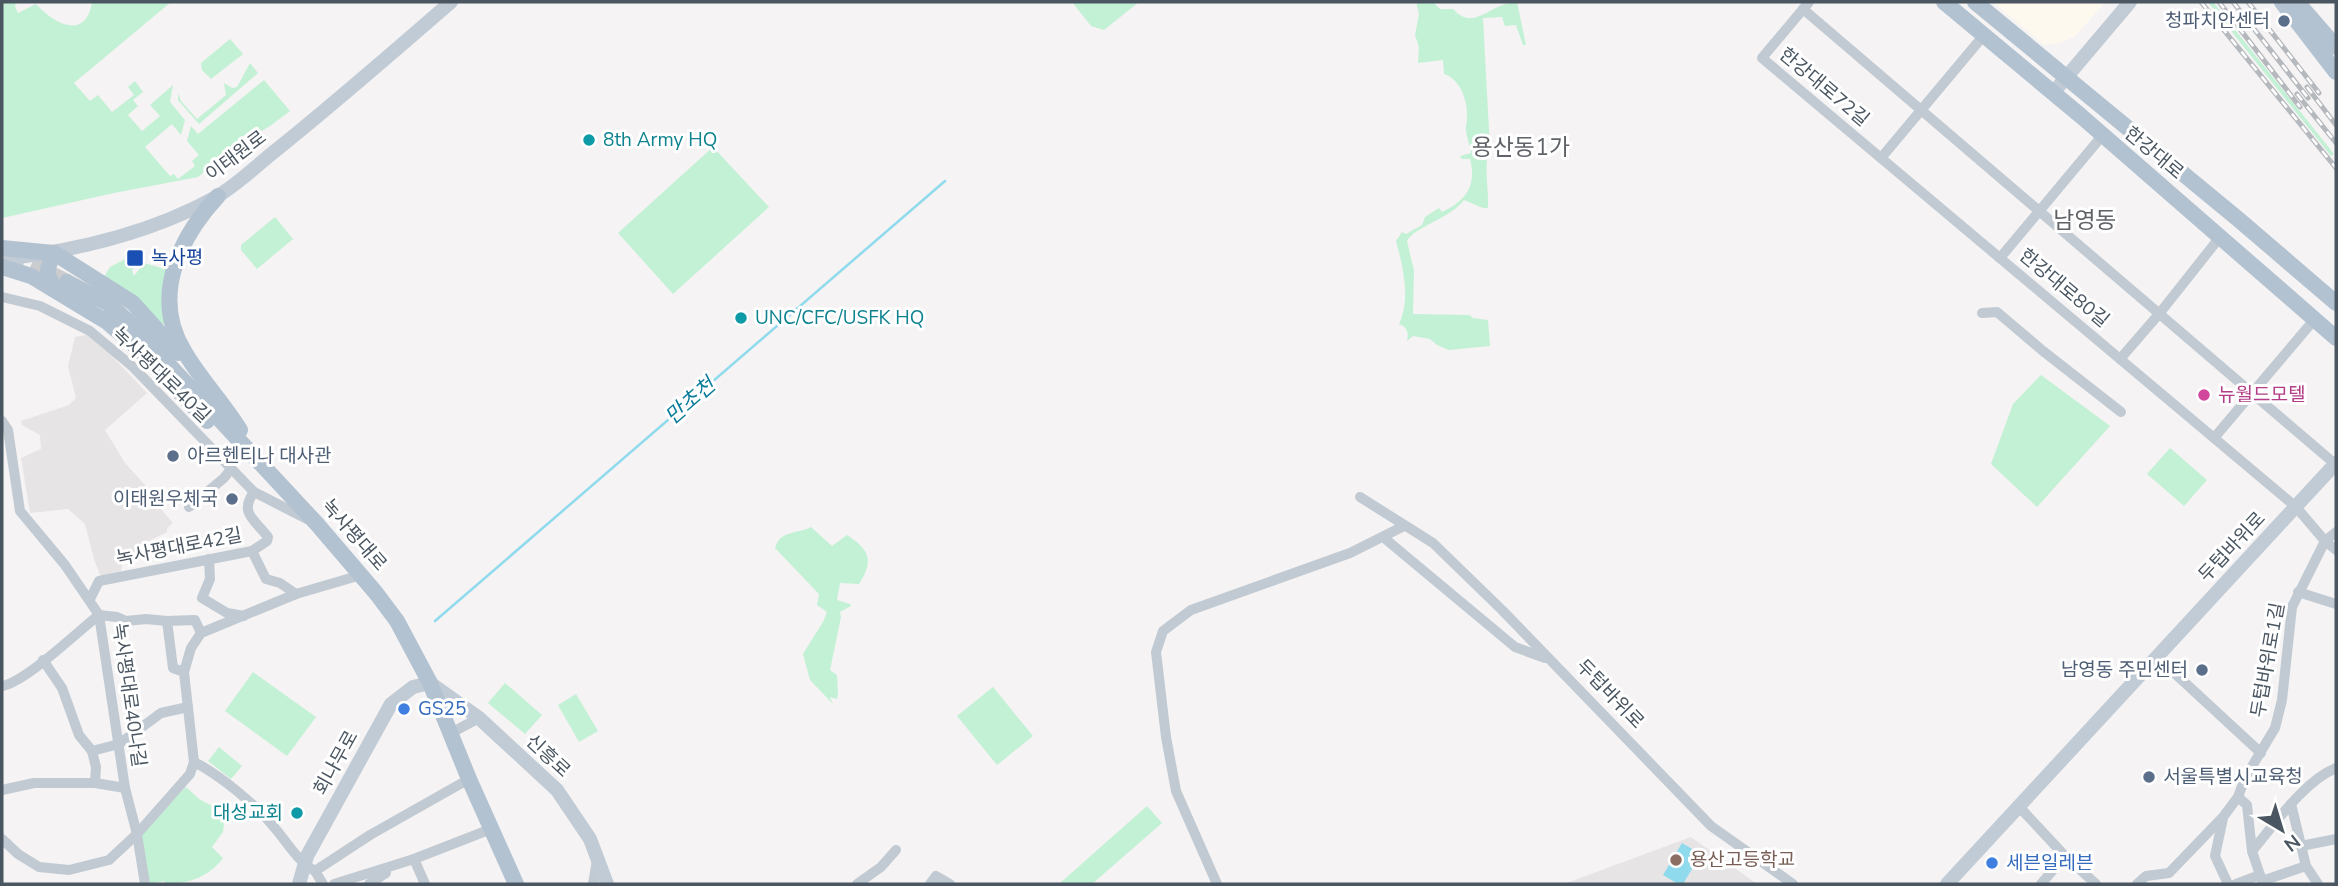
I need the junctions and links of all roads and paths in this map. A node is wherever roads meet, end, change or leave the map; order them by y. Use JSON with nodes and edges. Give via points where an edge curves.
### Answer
{"nodes":[{"id":1,"x":451,"y":2,"type":"edge"},
{"id":2,"x":1944,"y":2,"type":"edge"},
{"id":3,"x":1975,"y":2,"type":"edge"},
{"id":4,"x":2130,"y":2,"type":"edge"},
{"id":5,"x":2282,"y":2,"type":"edge"},
{"id":6,"x":2297,"y":2,"type":"edge"},
{"id":7,"x":1806,"y":5,"type":"edge"},
{"id":8,"x":1984,"y":35,"type":"junction"},
{"id":9,"x":2336,"y":47,"type":"edge"},
{"id":10,"x":2336,"y":72,"type":"edge"},
{"id":11,"x":2067,"y":77,"type":"junction"},
{"id":12,"x":2053,"y":93,"type":"junction"},
{"id":13,"x":1921,"y":110,"type":"junction"},
{"id":14,"x":2102,"y":136,"type":"junction"},
{"id":15,"x":1881,"y":158,"type":"junction"},
{"id":16,"x":218,"y":196,"type":"junction"},
{"id":17,"x":2039,"y":211,"type":"junction"},
{"id":18,"x":2220,"y":237,"type":"junction"},
{"id":19,"x":2,"y":248,"type":"edge"},
{"id":20,"x":54,"y":253,"type":"junction"},
{"id":21,"x":2000,"y":258,"type":"junction"},
{"id":22,"x":2,"y":259,"type":"edge"},
{"id":23,"x":2,"y":267,"type":"edge"},
{"id":24,"x":63,"y":287,"type":"junction"},
{"id":25,"x":2,"y":297,"type":"edge"},
{"id":26,"x":2336,"y":301,"type":"edge"},
{"id":27,"x":1982,"y":313,"type":"dead end"},
{"id":28,"x":2159,"y":314,"type":"junction"},
{"id":29,"x":2314,"y":320,"type":"junction"},
{"id":30,"x":2336,"y":338,"type":"edge"},
{"id":31,"x":2120,"y":359,"type":"junction"},
{"id":32,"x":2252,"y":393,"type":"junction"},
{"id":33,"x":228,"y":410,"type":"junction"},
{"id":34,"x":2121,"y":412,"type":"dead end"},
{"id":35,"x":2,"y":421,"type":"edge"},
{"id":36,"x":2214,"y":438,"type":"junction"},
{"id":37,"x":255,"y":457,"type":"junction"},
{"id":38,"x":2336,"y":463,"type":"edge"},
{"id":39,"x":231,"y":469,"type":"junction"},
{"id":40,"x":254,"y":492,"type":"junction"},
{"id":41,"x":1360,"y":497,"type":"dead end"},
{"id":42,"x":2296,"y":507,"type":"junction"},
{"id":43,"x":189,"y":508,"type":"dead end"},
{"id":44,"x":317,"y":524,"type":"junction"},
{"id":45,"x":1404,"y":526,"type":"junction"},
{"id":46,"x":2336,"y":532,"type":"edge"},
{"id":47,"x":1383,"y":537,"type":"junction"},
{"id":48,"x":2325,"y":541,"type":"junction"},
{"id":49,"x":2336,"y":550,"type":"edge"},
{"id":50,"x":252,"y":551,"type":"junction"},
{"id":51,"x":209,"y":559,"type":"junction"},
{"id":52,"x":361,"y":575,"type":"junction"},
{"id":53,"x":2298,"y":592,"type":"junction"},
{"id":54,"x":296,"y":594,"type":"junction"},
{"id":55,"x":90,"y":599,"type":"junction"},
{"id":56,"x":2336,"y":604,"type":"edge"},
{"id":57,"x":99,"y":615,"type":"junction"},
{"id":58,"x":244,"y":616,"type":"junction"},
{"id":59,"x":167,"y":621,"type":"junction"},
{"id":60,"x":201,"y":633,"type":"junction"},
{"id":61,"x":2156,"y":656,"type":"junction"},
{"id":62,"x":1549,"y":659,"type":"junction"},
{"id":63,"x":43,"y":660,"type":"junction"},
{"id":64,"x":184,"y":672,"type":"junction"},
{"id":65,"x":430,"y":683,"type":"junction"},
{"id":66,"x":2,"y":685,"type":"edge"},
{"id":67,"x":188,"y":707,"type":"junction"},
{"id":68,"x":479,"y":718,"type":"junction"},
{"id":69,"x":451,"y":733,"type":"junction"},
{"id":70,"x":119,"y":744,"type":"junction"},
{"id":71,"x":92,"y":751,"type":"junction"},
{"id":72,"x":2260,"y":753,"type":"junction"},
{"id":73,"x":194,"y":762,"type":"junction"},
{"id":74,"x":2336,"y":768,"type":"edge"},
{"id":75,"x":469,"y":779,"type":"junction"},
{"id":76,"x":95,"y":783,"type":"junction"},
{"id":77,"x":125,"y":788,"type":"junction"},
{"id":78,"x":2,"y":790,"type":"edge"},
{"id":79,"x":2238,"y":797,"type":"junction"},
{"id":80,"x":2291,"y":804,"type":"junction"},
{"id":81,"x":2015,"y":809,"type":"junction"},
{"id":82,"x":2223,"y":817,"type":"junction"},
{"id":83,"x":491,"y":830,"type":"junction"},
{"id":84,"x":137,"y":834,"type":"junction"},
{"id":85,"x":2,"y":839,"type":"edge"},
{"id":86,"x":2336,"y":839,"type":"edge"},
{"id":87,"x":2301,"y":846,"type":"junction"},
{"id":88,"x":895,"y":850,"type":"dead end"},
{"id":89,"x":2252,"y":851,"type":"junction"},
{"id":90,"x":598,"y":856,"type":"junction"},
{"id":91,"x":2064,"y":856,"type":"junction"},
{"id":92,"x":414,"y":859,"type":"junction"},
{"id":93,"x":2306,"y":866,"type":"junction"},
{"id":94,"x":310,"y":868,"type":"junction"},
{"id":95,"x":387,"y":869,"type":"junction"},
{"id":96,"x":2262,"y":880,"type":"edge"},
{"id":97,"x":145,"y":884,"type":"edge"},
{"id":98,"x":299,"y":884,"type":"edge"},
{"id":99,"x":323,"y":884,"type":"edge"},
{"id":100,"x":334,"y":884,"type":"edge"},
{"id":101,"x":369,"y":884,"type":"edge"},
{"id":102,"x":425,"y":884,"type":"edge"},
{"id":103,"x":516,"y":884,"type":"edge"},
{"id":104,"x":593,"y":884,"type":"edge"},
{"id":105,"x":607,"y":884,"type":"edge"},
{"id":106,"x":857,"y":884,"type":"edge"},
{"id":107,"x":930,"y":884,"type":"edge"},
{"id":108,"x":950,"y":884,"type":"edge"},
{"id":109,"x":1217,"y":884,"type":"edge"},
{"id":110,"x":1793,"y":884,"type":"edge"},
{"id":111,"x":1947,"y":884,"type":"edge"},
{"id":112,"x":2041,"y":884,"type":"edge"},
{"id":113,"x":2096,"y":884,"type":"edge"},
{"id":114,"x":2137,"y":884,"type":"edge"},
{"id":115,"x":2228,"y":884,"type":"edge"},
{"id":116,"x":2236,"y":884,"type":"edge"},
{"id":117,"x":2318,"y":884,"type":"edge"}],
"edges":[{"from":1,"to":16,"type":"main road","name":"이태원로"},
{"from":2,"to":8,"type":"main road","name":"한강대로"},
{"from":3,"to":11,"type":"main road","name":"한강대로"},
{"from":4,"to":11,"type":"main road"},
{"from":5,"to":10,"type":"main road"},
{"from":6,"to":9,"type":"main road"},
{"from":7,"to":13,"type":"street","name":"한강대로72길"},
{"from":7,"to":15,"type":"street","name":"한강대로72길","via":[[1762,58]]},
{"from":8,"to":12,"type":"main road","name":"한강대로"},
{"from":8,"to":13,"type":"street"},
{"from":11,"to":12,"type":"main road"},
{"from":11,"to":26,"type":"main road","name":"한강대로"},
{"from":12,"to":14,"type":"main road","name":"한강대로"},
{"from":13,"to":15,"type":"street"},
{"from":13,"to":17,"type":"street","name":"한강대로72길"},
{"from":14,"to":17,"type":"street","name":"한강대로80길"},
{"from":14,"to":18,"type":"main road","name":"한강대로"},
{"from":15,"to":21,"type":"street"},
{"from":16,"to":20,"type":"main road","name":"이태원로","via":[[167,220]]},
{"from":16,"to":33,"type":"main road","via":[[184,239],[172,274],[169,306],[172,327],[183,350]]},
{"from":17,"to":21,"type":"street","name":"한강대로80길"},
{"from":17,"to":28,"type":"street"},
{"from":18,"to":28,"type":"street"},
{"from":18,"to":29,"type":"main road","name":"한강대로"},
{"from":19,"to":20,"type":"main road"},
{"from":20,"to":22,"type":"main road","name":"이태원로"},
{"from":20,"to":24,"type":"main road","via":[[48,279]]},
{"from":20,"to":33,"type":"main road","via":[[133,303]]},
{"from":21,"to":31,"type":"street","name":"한강대로80길"},
{"from":23,"to":24,"type":"main road"},
{"from":24,"to":37,"type":"main road","via":[[142,352],[232,447]]},
{"from":25,"to":39,"type":"street","name":"녹사평대로40길","via":[[40,306],[90,331],[133,367]]},
{"from":27,"to":34,"type":"street","via":[[1997,312]]},
{"from":28,"to":31,"type":"street"},
{"from":28,"to":32,"type":"street"},
{"from":29,"to":30,"type":"main road","name":"한강대로"},
{"from":29,"to":32,"type":"street"},
{"from":31,"to":36,"type":"street","name":"한강대로80길"},
{"from":32,"to":36,"type":"street"},
{"from":32,"to":38,"type":"street"},
{"from":33,"to":37,"type":"main road"},
{"from":35,"to":55,"type":"street","name":"녹사평대로40나길","via":[[8,430],[20,511]]},
{"from":36,"to":42,"type":"street","name":"한강대로80길"},
{"from":37,"to":44,"type":"main road","name":"녹사평대로"},
{"from":38,"to":42,"type":"main road","name":"두텁바위로"},
{"from":39,"to":40,"type":"street","name":"녹사평대로40길"},
{"from":39,"to":43,"type":"street"},
{"from":40,"to":44,"type":"street","name":"녹사평대로40길"},
{"from":40,"to":50,"type":"street","name":"녹사평대로42길","via":[[246,509],[268,537]]},
{"from":41,"to":45,"type":"street","name":"두텁바위로"},
{"from":42,"to":48,"type":"street","name":"한강대로80길"},
{"from":42,"to":61,"type":"main road","name":"두텁바위로"},
{"from":44,"to":52,"type":"main road","name":"녹사평대로"},
{"from":45,"to":47,"type":"street"},
{"from":45,"to":62,"type":"street","name":"두텁바위로","via":[[1433,543]]},
{"from":46,"to":48,"type":"street","name":"두텁바위로1길"},
{"from":47,"to":62,"type":"street","via":[[1515,647]]},
{"from":47,"to":109,"type":"street","via":[[1191,610],[1163,631],[1156,652],[1176,791]]},
{"from":48,"to":49,"type":"street","name":"한강대로80길"},
{"from":48,"to":53,"type":"street","name":"두텁바위로1길"},
{"from":50,"to":51,"type":"street","name":"녹사평대로42길"},
{"from":50,"to":54,"type":"street","via":[[266,579]]},
{"from":51,"to":55,"type":"street","name":"녹사평대로42길","via":[[99,581]]},
{"from":51,"to":58,"type":"street","via":[[210,579],[202,598],[227,613]]},
{"from":52,"to":54,"type":"street"},
{"from":52,"to":65,"type":"main road","name":"녹사평대로","via":[[397,621]]},
{"from":53,"to":56,"type":"street"},
{"from":53,"to":72,"type":"street","name":"두텁바위로1길","via":[[2292,608],[2282,700],[2275,728]]},
{"from":54,"to":58,"type":"street"},
{"from":55,"to":57,"type":"street","name":"녹사평대로40나길"},
{"from":57,"to":59,"type":"street","via":[[126,621]]},
{"from":57,"to":63,"type":"street"},
{"from":57,"to":70,"type":"street","name":"녹사평대로40나길"},
{"from":58,"to":60,"type":"street"},
{"from":59,"to":60,"type":"street","via":[[195,620]]},
{"from":59,"to":64,"type":"street","via":[[173,668]]},
{"from":60,"to":64,"type":"street"},
{"from":61,"to":72,"type":"street"},
{"from":61,"to":81,"type":"main road","name":"두텁바위로"},
{"from":62,"to":110,"type":"street","name":"두텁바위로","via":[[1711,826]]},
{"from":63,"to":66,"type":"street"},
{"from":63,"to":71,"type":"street","via":[[62,688],[79,735]]},
{"from":64,"to":67,"type":"street"},
{"from":65,"to":68,"type":"main road","name":"신흥로"},
{"from":65,"to":69,"type":"main road","name":"녹사평대로"},
{"from":65,"to":94,"type":"main road","name":"회나무로","via":[[414,687],[391,704],[314,844]]},
{"from":67,"to":70,"type":"street","via":[[161,713]]},
{"from":67,"to":73,"type":"street"},
{"from":68,"to":69,"type":"street"},
{"from":68,"to":90,"type":"main road","name":"신흥로","via":[[557,790]]},
{"from":69,"to":75,"type":"main road","name":"녹사평대로"},
{"from":70,"to":71,"type":"street"},
{"from":70,"to":77,"type":"street","name":"녹사평대로40나길"},
{"from":71,"to":76,"type":"street"},
{"from":72,"to":79,"type":"street","name":"두텁바위로1길"},
{"from":73,"to":84,"type":"street","via":[[190,774]]},
{"from":73,"to":94,"type":"street","via":[[261,813]]},
{"from":74,"to":80,"type":"street"},
{"from":75,"to":83,"type":"main road","name":"녹사평대로"},
{"from":75,"to":94,"type":"street"},
{"from":76,"to":77,"type":"street"},
{"from":76,"to":78,"type":"street","via":[[34,783]]},
{"from":77,"to":84,"type":"street","name":"녹사평대로40나길"},
{"from":79,"to":82,"type":"street","name":"두텁바위로1길"},
{"from":79,"to":89,"type":"street","via":[[2247,805]]},
{"from":80,"to":87,"type":"street"},
{"from":80,"to":89,"type":"street"},
{"from":81,"to":91,"type":"street","via":[[2024,812]]},
{"from":81,"to":111,"type":"main road","name":"두텁바위로"},
{"from":82,"to":114,"type":"street","name":"두텁바위로1길","via":[[2169,873],[2146,876]]},
{"from":82,"to":115,"type":"street","via":[[2215,856]]},
{"from":83,"to":92,"type":"street"},
{"from":83,"to":103,"type":"main road","name":"녹사평대로"},
{"from":84,"to":85,"type":"street","via":[[109,860],[69,870],[38,867]]},
{"from":84,"to":97,"type":"street","name":"녹사평대로40나길"},
{"from":86,"to":87,"type":"street"},
{"from":87,"to":93,"type":"street"},
{"from":88,"to":106,"type":"street"},
{"from":89,"to":96,"type":"street"},
{"from":90,"to":104,"type":"street"},
{"from":90,"to":105,"type":"main road","name":"신흥로"},
{"from":91,"to":112,"type":"street"},
{"from":91,"to":113,"type":"street"},
{"from":92,"to":95,"type":"street"},
{"from":92,"to":102,"type":"street"},
{"from":93,"to":96,"type":"street"},
{"from":93,"to":117,"type":"street"},
{"from":94,"to":98,"type":"main road","name":"회나무로"},
{"from":94,"to":99,"type":"street"},
{"from":95,"to":100,"type":"street"},
{"from":95,"to":101,"type":"street"},
{"from":96,"to":116,"type":"street"},
{"from":107,"to":108,"type":"street","via":[[936,876]]}]}
